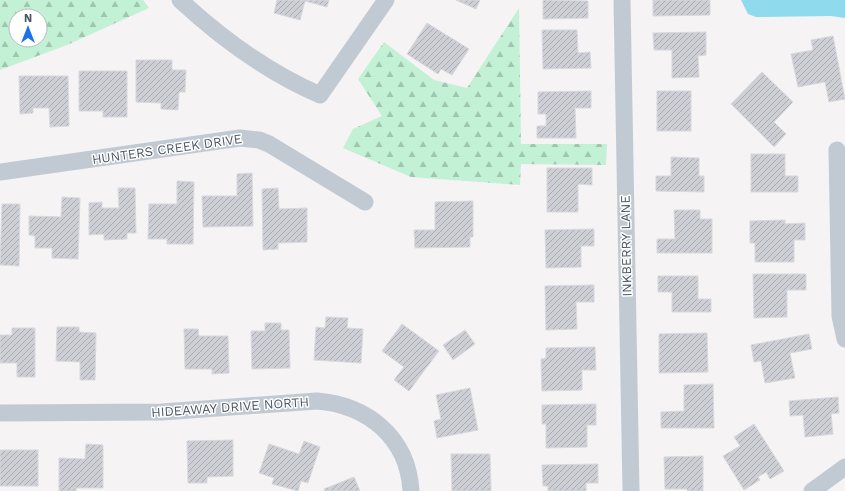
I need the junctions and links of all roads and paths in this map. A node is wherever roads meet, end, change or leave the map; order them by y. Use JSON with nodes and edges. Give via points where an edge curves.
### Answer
{"nodes":[{"id":1,"x":180,"y":0,"type":"edge"},
{"id":2,"x":386,"y":0,"type":"edge"},
{"id":3,"x":622,"y":0,"type":"edge"},
{"id":4,"x":837,"y":150,"type":"dead end"},
{"id":5,"x":0,"y":172,"type":"edge"},
{"id":6,"x":365,"y":202,"type":"dead end"},
{"id":7,"x":845,"y":339,"type":"edge"},
{"id":8,"x":0,"y":413,"type":"edge"},
{"id":9,"x":845,"y":467,"type":"edge"},
{"id":10,"x":411,"y":491,"type":"edge"},
{"id":11,"x":631,"y":491,"type":"edge"},
{"id":12,"x":812,"y":491,"type":"edge"}],
"edges":[{"from":1,"to":2,"type":"street","via":[[206,25],[266,68],[320,95]]},
{"from":3,"to":11,"type":"street","name":"INKBERRY LANE"},
{"from":4,"to":7,"type":"street","via":[[840,316]]},
{"from":5,"to":6,"type":"street","name":"HUNTERS CREEK DRIVE","via":[[250,138],[269,144]]},
{"from":8,"to":10,"type":"street","name":"HIDEAWAY DRIVE NORTH","via":[[162,412],[317,401],[335,402],[368,416],[387,432],[406,464]]},
{"from":9,"to":12,"type":"street"}]}
